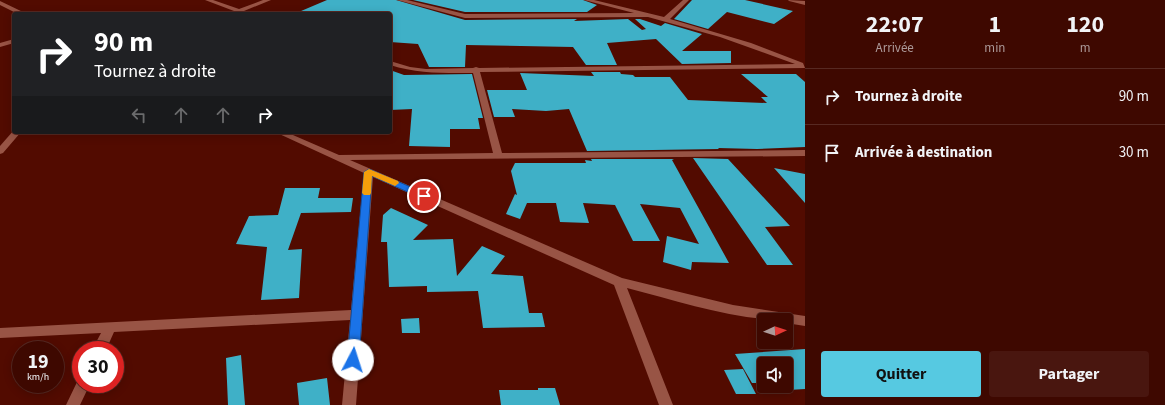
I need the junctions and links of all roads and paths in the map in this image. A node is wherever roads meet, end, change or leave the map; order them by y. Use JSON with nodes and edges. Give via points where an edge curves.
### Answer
{"nodes":[{"id":1,"x":208,"y":0,"type":"edge"},
{"id":2,"x":268,"y":0,"type":"edge"},
{"id":3,"x":400,"y":0,"type":"edge"},
{"id":4,"x":587,"y":0,"type":"edge"},
{"id":5,"x":686,"y":0,"type":"edge"},
{"id":6,"x":791,"y":0,"type":"edge"},
{"id":7,"x":0,"y":3,"type":"edge"},
{"id":8,"x":805,"y":3,"type":"edge"},
{"id":9,"x":239,"y":11,"type":"junction"},
{"id":10,"x":19,"y":12,"type":"edge"},
{"id":11,"x":242,"y":12,"type":"edge"},
{"id":12,"x":651,"y":15,"type":"junction"},
{"id":13,"x":666,"y":19,"type":"junction"},
{"id":14,"x":12,"y":41,"type":"edge"},
{"id":15,"x":0,"y":45,"type":"edge"},
{"id":16,"x":392,"y":64,"type":"edge"},
{"id":17,"x":805,"y":66,"type":"edge"},
{"id":18,"x":476,"y":69,"type":"junction"},
{"id":19,"x":15,"y":134,"type":"edge"},
{"id":20,"x":283,"y":134,"type":"edge"},
{"id":21,"x":0,"y":151,"type":"edge"},
{"id":22,"x":805,"y":153,"type":"edge"},
{"id":23,"x":498,"y":156,"type":"junction"},
{"id":24,"x":337,"y":158,"type":"junction"},
{"id":25,"x":369,"y":172,"type":"junction"},
{"id":26,"x":619,"y":282,"type":"junction"},
{"id":27,"x":356,"y":315,"type":"junction"},
{"id":28,"x":805,"y":321,"type":"edge"},
{"id":29,"x":110,"y":327,"type":"junction"},
{"id":30,"x":0,"y":333,"type":"edge"},
{"id":31,"x":103,"y":341,"type":"edge"},
{"id":32,"x":79,"y":393,"type":"edge"},
{"id":33,"x":73,"y":405,"type":"edge"},
{"id":34,"x":349,"y":405,"type":"edge"},
{"id":35,"x":666,"y":405,"type":"edge"}],
"edges":[{"from":1,"to":9,"type":"street"},
{"from":2,"to":9,"type":"street"},
{"from":3,"to":12,"type":"street","via":[[465,16]]},
{"from":4,"to":12,"type":"street"},
{"from":5,"to":13,"type":"street"},
{"from":6,"to":8,"type":"street"},
{"from":7,"to":10,"type":"street"},
{"from":9,"to":11,"type":"street"},
{"from":12,"to":13,"type":"street"},
{"from":13,"to":17,"type":"street"},
{"from":14,"to":15,"type":"street"},
{"from":16,"to":18,"type":"street","via":[[416,70]]},
{"from":17,"to":18,"type":"street"},
{"from":18,"to":23,"type":"street"},
{"from":19,"to":21,"type":"street"},
{"from":20,"to":24,"type":"street"},
{"from":22,"to":23,"type":"street"},
{"from":23,"to":24,"type":"street"},
{"from":24,"to":25,"type":"street"},
{"from":25,"to":26,"type":"street"},
{"from":25,"to":27,"type":"street"},
{"from":26,"to":28,"type":"street","via":[[733,310]]},
{"from":26,"to":35,"type":"street"},
{"from":27,"to":29,"type":"street"},
{"from":27,"to":34,"type":"street"},
{"from":29,"to":30,"type":"street"},
{"from":29,"to":31,"type":"street"},
{"from":32,"to":33,"type":"street"}]}
